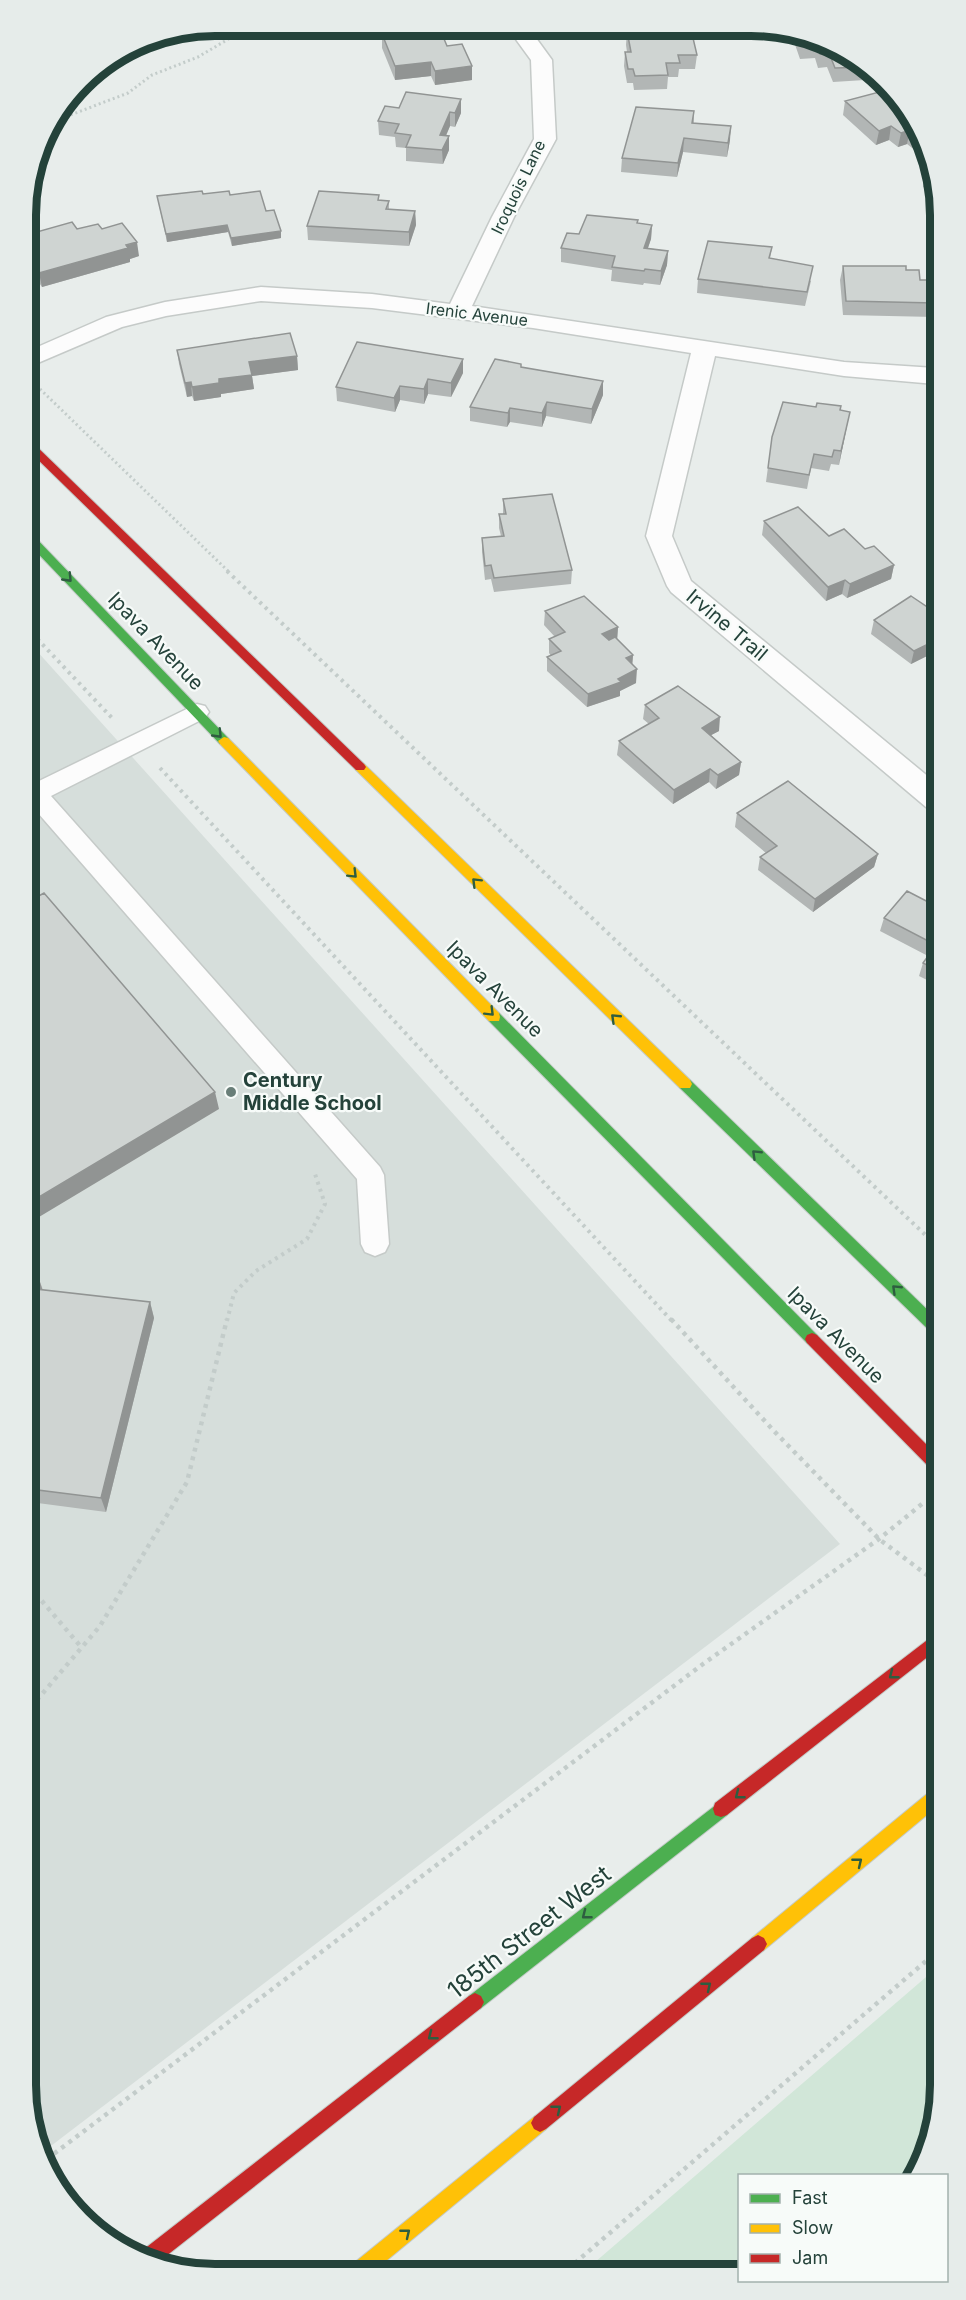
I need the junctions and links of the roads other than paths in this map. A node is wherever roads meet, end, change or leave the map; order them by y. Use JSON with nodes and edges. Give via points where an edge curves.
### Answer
{"nodes":[{"id":1,"x":524,"y":36,"type":"edge"},
{"id":2,"x":458,"y":311,"type":"junction"},
{"id":3,"x":705,"y":347,"type":"junction"},
{"id":4,"x":36,"y":369,"type":"edge"},
{"id":5,"x":930,"y":376,"type":"edge"},
{"id":6,"x":36,"y":451,"type":"edge"},
{"id":7,"x":36,"y":545,"type":"edge"},
{"id":8,"x":196,"y":712,"type":"junction"},
{"id":9,"x":36,"y":788,"type":"edge"},
{"id":10,"x":930,"y":794,"type":"edge"},
{"id":11,"x":36,"y":798,"type":"edge"},
{"id":12,"x":375,"y":1244,"type":"dead end"},
{"id":13,"x":930,"y":1322,"type":"edge"},
{"id":14,"x":930,"y":1458,"type":"edge"},
{"id":15,"x":930,"y":1645,"type":"edge"},
{"id":16,"x":930,"y":1802,"type":"edge"},
{"id":17,"x":154,"y":2254,"type":"edge"},
{"id":18,"x":368,"y":2264,"type":"edge"}],
"edges":[{"from":1,"to":2,"type":"street","name":"Iroquois Lane","via":[[541,60],[544,139]]},
{"from":2,"to":3,"type":"street","name":"Irenic Avenue"},
{"from":2,"to":4,"type":"street","name":"Irenic Avenue","via":[[372,300],[261,294],[165,309],[114,322]]},
{"from":3,"to":5,"type":"street","name":"Irenic Avenue","via":[[843,369]]},
{"from":3,"to":10,"type":"street","name":"Irvine Trail","via":[[659,536],[680,586]]},
{"from":13,"to":6,"type":"street","one_way":true},
{"from":7,"to":8,"type":"street","name":"Ipava Avenue","one_way":true},
{"from":8,"to":9,"type":"lane"},
{"from":8,"to":14,"type":"street","name":"Ipava Avenue","one_way":true},
{"from":11,"to":12,"type":"lane","via":[[370,1175]]},
{"from":15,"to":17,"type":"street","name":"185th Street West","one_way":true},
{"from":18,"to":16,"type":"street","one_way":true}]}
